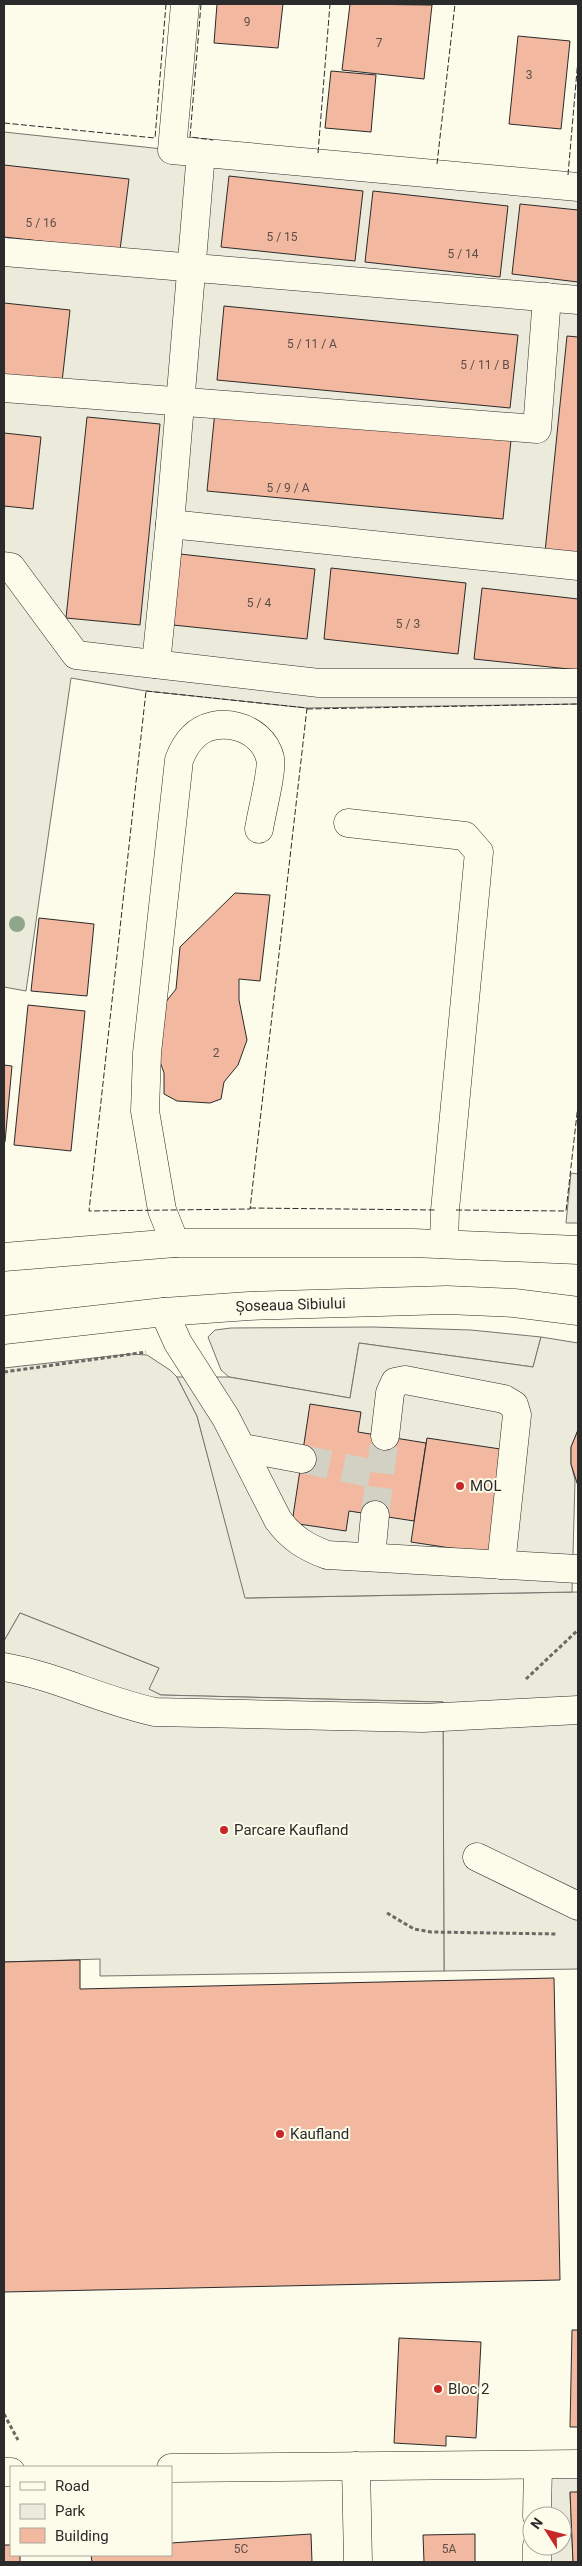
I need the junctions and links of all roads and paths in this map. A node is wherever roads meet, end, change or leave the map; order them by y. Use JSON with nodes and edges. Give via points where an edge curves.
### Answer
{"nodes":[{"id":1,"x":185,"y":4,"type":"edge"},
{"id":2,"x":201,"y":153,"type":"junction"},
{"id":3,"x":578,"y":187,"type":"edge"},
{"id":4,"x":4,"y":252,"type":"edge"},
{"id":5,"x":191,"y":266,"type":"junction"},
{"id":6,"x":547,"y":297,"type":"junction"},
{"id":7,"x":578,"y":300,"type":"edge"},
{"id":8,"x":4,"y":388,"type":"edge"},
{"id":9,"x":179,"y":402,"type":"junction"},
{"id":10,"x":170,"y":524,"type":"junction"},
{"id":11,"x":4,"y":566,"type":"edge"},
{"id":12,"x":578,"y":566,"type":"edge"},
{"id":13,"x":156,"y":664,"type":"junction"},
{"id":14,"x":578,"y":683,"type":"edge"},
{"id":15,"x":348,"y":823,"type":"dead end"},
{"id":16,"x":258,"y":829,"type":"dead end"},
{"id":17,"x":175,"y":1243,"type":"junction"},
{"id":18,"x":444,"y":1244,"type":"junction"},
{"id":19,"x":578,"y":1250,"type":"edge"},
{"id":20,"x":4,"y":1257,"type":"edge"},
{"id":21,"x":578,"y":1311,"type":"edge"},
{"id":22,"x":164,"y":1312,"type":"junction"},
{"id":23,"x":4,"y":1330,"type":"edge"},
{"id":24,"x":385,"y":1436,"type":"tunnel mouth"},
{"id":25,"x":243,"y":1448,"type":"junction"},
{"id":26,"x":302,"y":1459,"type":"tunnel mouth"},
{"id":27,"x":375,"y":1515,"type":"tunnel mouth"},
{"id":28,"x":370,"y":1558,"type":"junction"},
{"id":29,"x":501,"y":1566,"type":"junction"},
{"id":30,"x":578,"y":1568,"type":"edge"},
{"id":31,"x":578,"y":1630,"type":"edge"},
{"id":32,"x":4,"y":1667,"type":"edge"},
{"id":33,"x":578,"y":1710,"type":"edge"},
{"id":34,"x":488,"y":1713,"type":"junction"},
{"id":35,"x":477,"y":1857,"type":"dead end"},
{"id":36,"x":578,"y":1906,"type":"edge"},
{"id":37,"x":387,"y":1913,"type":"dead end"},
{"id":38,"x":559,"y":1934,"type":"dead end"},
{"id":39,"x":578,"y":2464,"type":"edge"},
{"id":40,"x":538,"y":2465,"type":"junction"},
{"id":41,"x":356,"y":2466,"type":"junction"},
{"id":42,"x":172,"y":2468,"type":"edge"},
{"id":43,"x":537,"y":2506,"type":"edge"},
{"id":44,"x":358,"y":2562,"type":"edge"}],
"edges":[{"from":1,"to":2,"type":"street","via":[[172,150]]},
{"from":2,"to":3,"type":"street"},
{"from":2,"to":5,"type":"street"},
{"from":4,"to":5,"type":"street"},
{"from":5,"to":6,"type":"street"},
{"from":5,"to":9,"type":"street"},
{"from":6,"to":7,"type":"street"},
{"from":6,"to":9,"type":"street","via":[[537,429]]},
{"from":8,"to":9,"type":"street"},
{"from":9,"to":10,"type":"street"},
{"from":10,"to":12,"type":"street"},
{"from":10,"to":13,"type":"street"},
{"from":11,"to":13,"type":"street","via":[[11,567],[76,655]]},
{"from":13,"to":14,"type":"street","via":[[319,683]]},
{"from":15,"to":18,"type":"street","via":[[464,836],[479,852]]},
{"from":16,"to":17,"type":"street","via":[[271,759],[265,746],[250,731],[233,725],[209,727],[194,736],[179,760],[147,1053],[145,1111],[162,1210]]},
{"from":17,"to":18,"type":"street"},
{"from":17,"to":20,"type":"street"},
{"from":18,"to":19,"type":"street"},
{"from":21,"to":22,"type":"street","name":"Șoseaua Sibiului","via":[[514,1302],[447,1300]]},
{"from":22,"to":23,"type":"street","name":"Șoseaua Sibiului"},
{"from":22,"to":25,"type":"street","via":[[178,1343]]},
{"from":24,"to":29,"type":"street","via":[[390,1393],[396,1382],[405,1380],[504,1399],[514,1405],[517,1415]]},
{"from":25,"to":26,"type":"street"},
{"from":25,"to":28,"type":"street","via":[[288,1534],[304,1546],[327,1555]]},
{"from":27,"to":28,"type":"street"},
{"from":28,"to":29,"type":"street"},
{"from":29,"to":30,"type":"street"},
{"from":31,"to":34,"type":"path"},
{"from":32,"to":34,"type":"street","via":[[34,1673],[124,1706],[155,1712],[423,1718]]},
{"from":33,"to":34,"type":"street"},
{"from":35,"to":36,"type":"street"},
{"from":37,"to":38,"type":"path","via":[[414,1929],[431,1932]]},
{"from":39,"to":40,"type":"street"},
{"from":40,"to":41,"type":"street"},
{"from":40,"to":43,"type":"street"},
{"from":41,"to":42,"type":"street"},
{"from":41,"to":44,"type":"street"}]}
